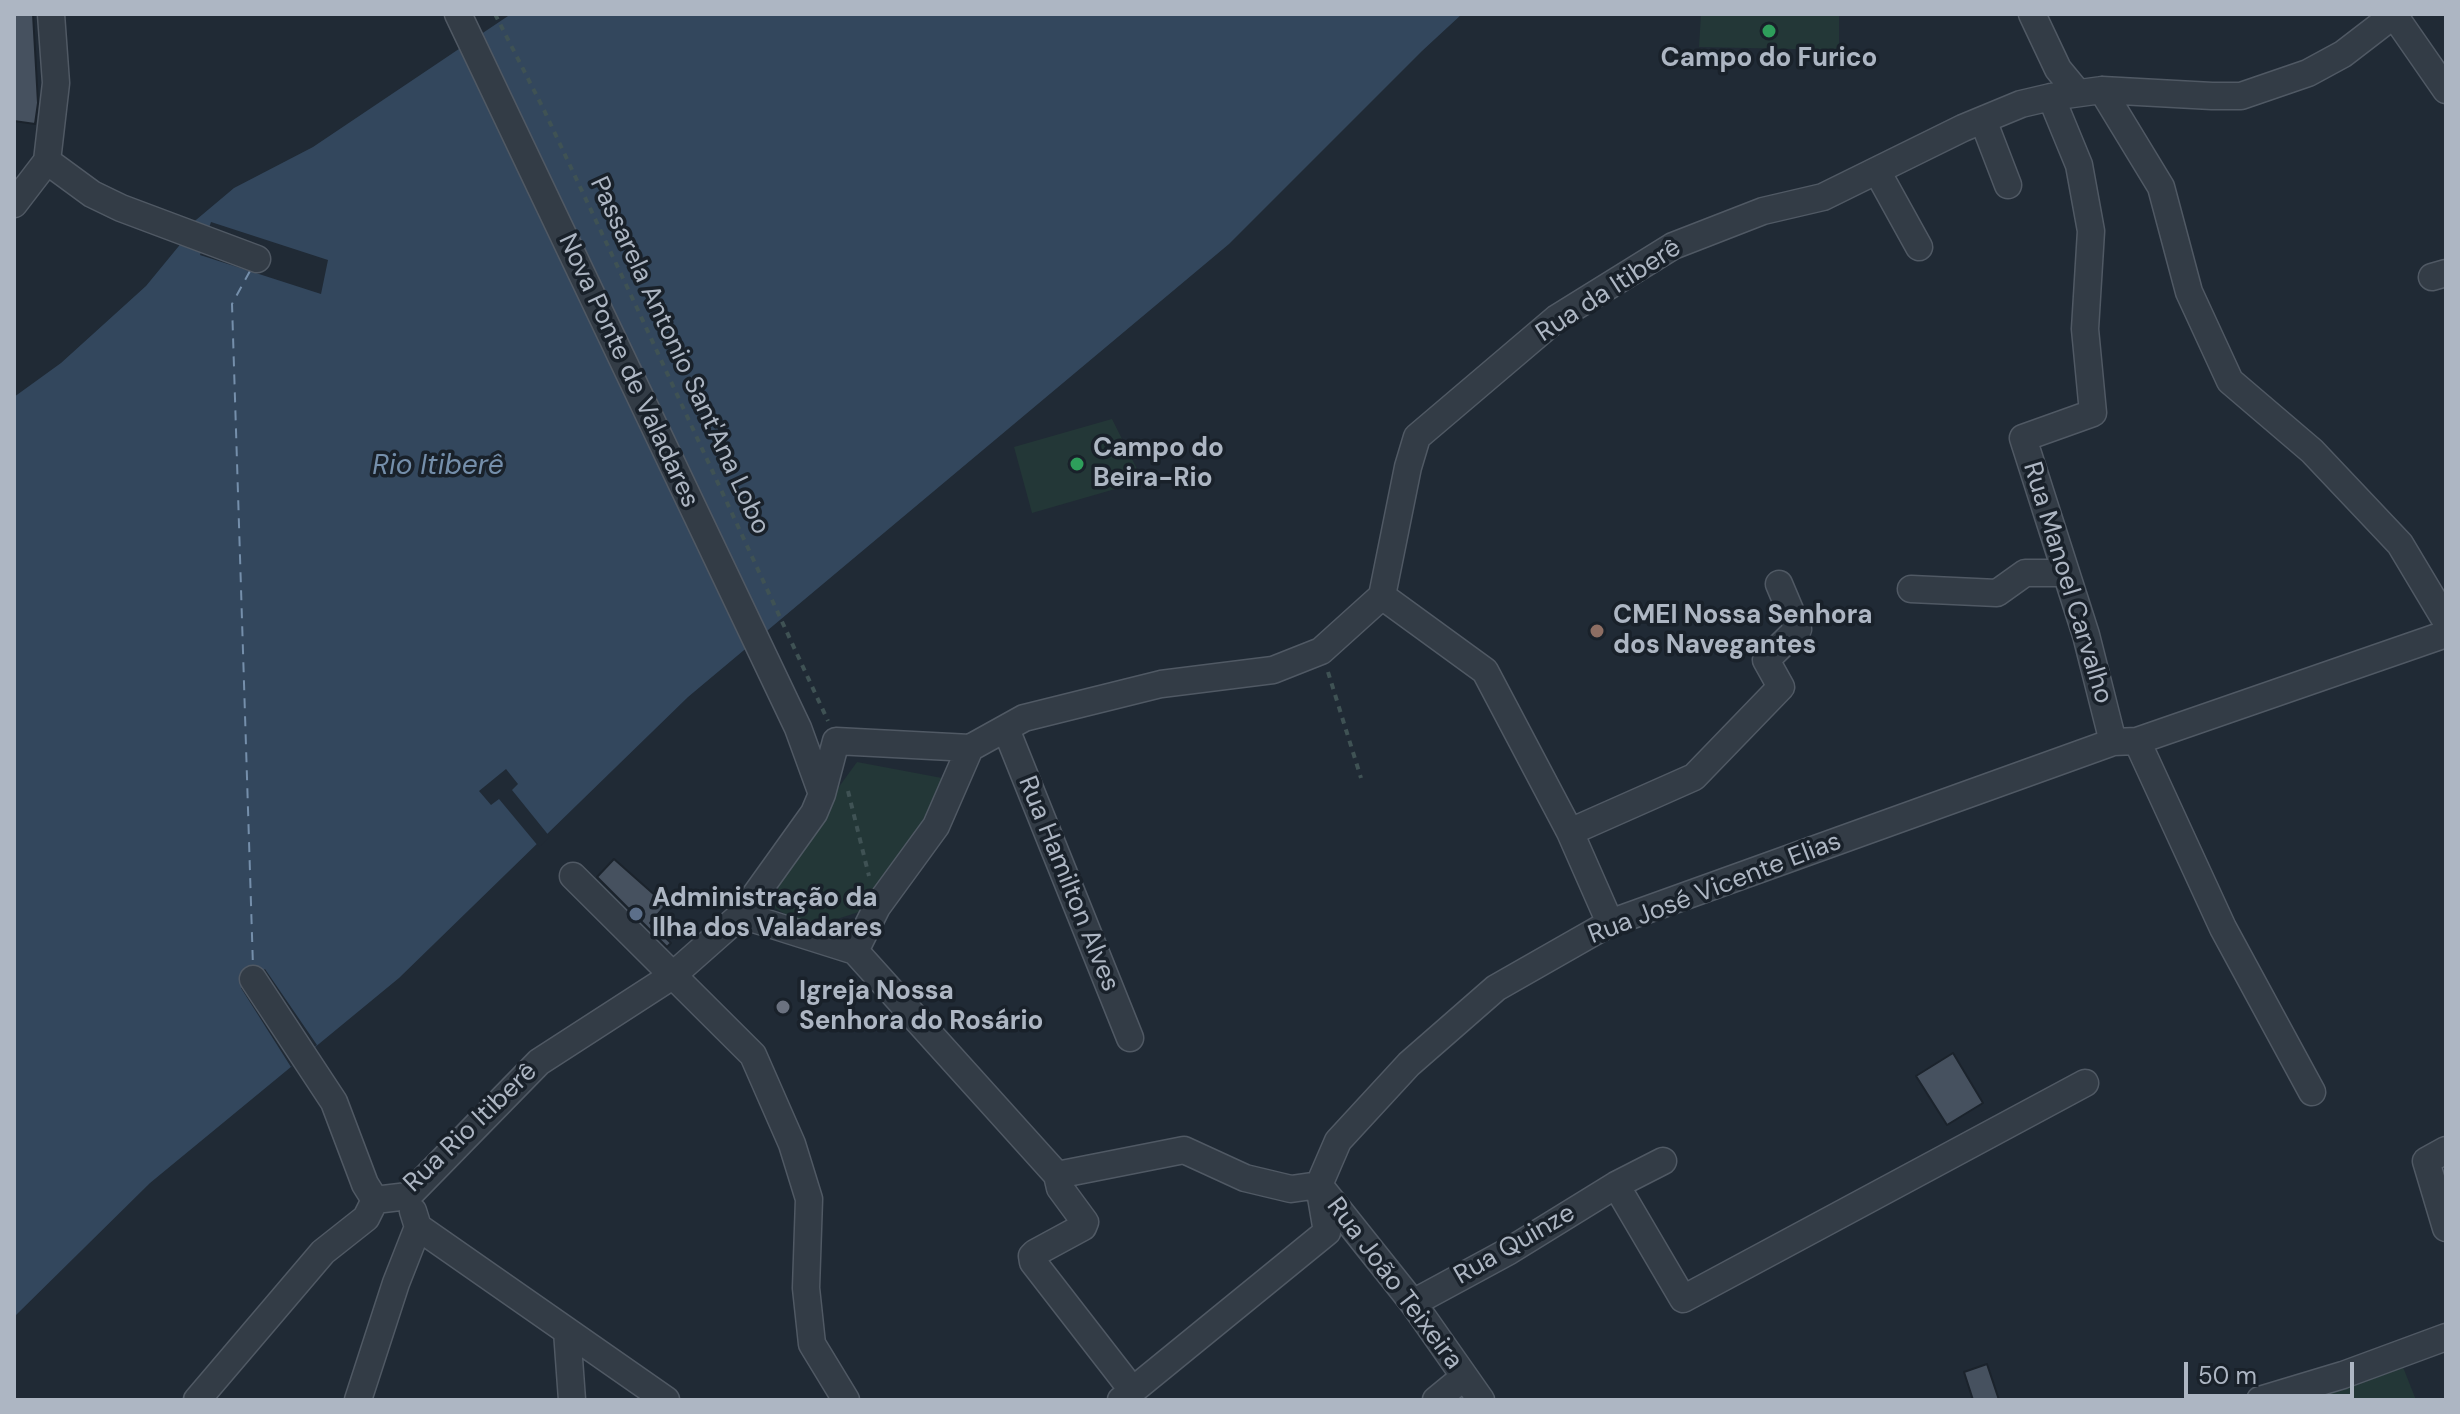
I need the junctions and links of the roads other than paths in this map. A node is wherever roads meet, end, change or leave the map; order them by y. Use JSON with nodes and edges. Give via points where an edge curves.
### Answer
{"nodes":[{"id":1,"x":51,"y":14,"type":"edge"},
{"id":2,"x":458,"y":14,"type":"edge"},
{"id":3,"x":2032,"y":14,"type":"edge"},
{"id":4,"x":2394,"y":14,"type":"edge"},
{"id":5,"x":2446,"y":90,"type":"edge"},
{"id":6,"x":2076,"y":93,"type":"junction"},
{"id":7,"x":1983,"y":120,"type":"junction"},
{"id":8,"x":47,"y":161,"type":"junction"},
{"id":9,"x":1877,"y":171,"type":"junction"},
{"id":10,"x":2008,"y":185,"type":"dead end"},
{"id":11,"x":14,"y":204,"type":"edge"},
{"id":12,"x":1919,"y":247,"type":"dead end"},
{"id":13,"x":257,"y":259,"type":"dead end"},
{"id":14,"x":2066,"y":573,"type":"junction"},
{"id":15,"x":1779,"y":584,"type":"dead end"},
{"id":16,"x":1911,"y":589,"type":"dead end"},
{"id":17,"x":1382,"y":596,"type":"junction"},
{"id":18,"x":2446,"y":621,"type":"edge"},
{"id":19,"x":2446,"y":634,"type":"edge"},
{"id":20,"x":1006,"y":729,"type":"junction"},
{"id":21,"x":2125,"y":742,"type":"junction"},
{"id":22,"x":970,"y":748,"type":"junction"},
{"id":23,"x":835,"y":790,"type":"junction"},
{"id":24,"x":1570,"y":832,"type":"junction"},
{"id":25,"x":573,"y":876,"type":"dead end"},
{"id":26,"x":741,"y":915,"type":"junction"},
{"id":27,"x":1610,"y":923,"type":"junction"},
{"id":28,"x":855,"y":951,"type":"junction"},
{"id":29,"x":672,"y":976,"type":"junction"},
{"id":30,"x":253,"y":979,"type":"dead end"},
{"id":31,"x":1130,"y":1038,"type":"dead end"},
{"id":32,"x":2085,"y":1083,"type":"dead end"},
{"id":33,"x":2312,"y":1092,"type":"dead end"},
{"id":34,"x":2446,"y":1150,"type":"edge"},
{"id":35,"x":1663,"y":1161,"type":"dead end"},
{"id":36,"x":1057,"y":1175,"type":"junction"},
{"id":37,"x":1319,"y":1185,"type":"junction"},
{"id":38,"x":1616,"y":1185,"type":"junction"},
{"id":39,"x":408,"y":1196,"type":"junction"},
{"id":40,"x":375,"y":1200,"type":"junction"},
{"id":41,"x":418,"y":1227,"type":"junction"},
{"id":42,"x":2446,"y":1228,"type":"edge"},
{"id":43,"x":1413,"y":1303,"type":"junction"},
{"id":44,"x":567,"y":1331,"type":"junction"},
{"id":45,"x":2446,"y":1337,"type":"edge"},
{"id":46,"x":1464,"y":1377,"type":"junction"},
{"id":47,"x":1127,"y":1396,"type":"edge"},
{"id":48,"x":197,"y":1400,"type":"edge"},
{"id":49,"x":358,"y":1400,"type":"edge"},
{"id":50,"x":572,"y":1400,"type":"edge"},
{"id":51,"x":666,"y":1400,"type":"edge"},
{"id":52,"x":846,"y":1400,"type":"edge"},
{"id":53,"x":1436,"y":1400,"type":"edge"},
{"id":54,"x":1481,"y":1400,"type":"edge"},
{"id":55,"x":2260,"y":1400,"type":"edge"}],
"edges":[{"from":1,"to":8,"type":"street","via":[[56,83]]},
{"from":2,"to":23,"type":"street","name":"Nova Ponte de Valadares","via":[[798,728]]},
{"from":3,"to":6,"type":"street","via":[[2058,69]]},
{"from":4,"to":5,"type":"street"},
{"from":4,"to":6,"type":"street","name":"Rua da Itiberê","via":[[2343,54],[2308,73],[2241,96]]},
{"from":6,"to":7,"type":"street","name":"Rua da Itiberê","via":[[2021,104]]},
{"from":6,"to":14,"type":"street","name":"Rua Manoel Carvalho","via":[[2079,165],[2091,231],[2085,329],[2093,413],[2023,438]]},
{"from":6,"to":18,"type":"street","via":[[2161,187],[2189,292],[2230,381],[2312,451],[2400,544]]},
{"from":7,"to":9,"type":"street","name":"Rua da Itiberê"},
{"from":7,"to":10,"type":"street"},
{"from":8,"to":11,"type":"street"},
{"from":8,"to":13,"type":"street","via":[[121,208]]},
{"from":9,"to":12,"type":"street"},
{"from":9,"to":17,"type":"street","name":"Rua da Itiberê","via":[[1823,197],[1763,211],[1673,246],[1557,318],[1417,437]]},
{"from":14,"to":16,"type":"street","via":[[2025,573],[1997,593]]},
{"from":14,"to":21,"type":"street","name":"Rua Manoel Carvalho"},
{"from":15,"to":24,"type":"street","via":[[1798,629],[1766,660],[1781,687],[1694,777]]},
{"from":17,"to":20,"type":"street","via":[[1321,651],[1273,670],[1161,684],[1024,718]]},
{"from":17,"to":24,"type":"street","via":[[1485,671]]},
{"from":19,"to":21,"type":"street","name":"Rua José Vicente Elias"},
{"from":20,"to":22,"type":"street"},
{"from":20,"to":31,"type":"street","name":"Rua Hamilton Alves"},
{"from":21,"to":27,"type":"street","name":"Rua José Vicente Elias"},
{"from":21,"to":33,"type":"street","name":"Rua Manoel Carvalho"},
{"from":22,"to":23,"type":"street","name":"Rua Rio Itiberê","via":[[836,741]]},
{"from":22,"to":28,"type":"street","via":[[936,826],[877,907]]},
{"from":23,"to":26,"type":"street","name":"Rua Rio Itiberê"},
{"from":24,"to":27,"type":"street"},
{"from":25,"to":29,"type":"street"},
{"from":26,"to":28,"type":"street"},
{"from":26,"to":29,"type":"street","name":"Rua Rio Itiberê"},
{"from":27,"to":37,"type":"street","name":"Rua José Vicente Elias","via":[[1496,988],[1409,1064],[1338,1141]]},
{"from":28,"to":36,"type":"street"},
{"from":29,"to":39,"type":"street","name":"Rua Rio Itiberê","via":[[539,1062]]},
{"from":29,"to":52,"type":"street","via":[[753,1055],[792,1144],[809,1199],[806,1288],[812,1344]]},
{"from":30,"to":40,"type":"street","via":[[334,1102]]},
{"from":32,"to":38,"type":"street","via":[[1683,1299]]},
{"from":34,"to":42,"type":"street","via":[[2426,1161]]},
{"from":35,"to":38,"type":"street","name":"Rua Quinze"},
{"from":36,"to":37,"type":"street","name":"Rua João Teixeira","via":[[1184,1150],[1245,1178],[1291,1189]]},
{"from":36,"to":47,"type":"street","via":[[1060,1188],[1085,1222],[1035,1253],[1033,1262]]},
{"from":37,"to":43,"type":"street","name":"Rua João Teixeira"},
{"from":37,"to":47,"type":"street","via":[[1327,1232]]},
{"from":38,"to":43,"type":"street","name":"Rua Quinze"},
{"from":39,"to":40,"type":"street","name":"Rua Rio Itiberê"},
{"from":39,"to":41,"type":"street"},
{"from":40,"to":48,"type":"street","name":"Rua Rio Itiberê","via":[[366,1218],[323,1252]]},
{"from":41,"to":44,"type":"street"},
{"from":41,"to":49,"type":"street"},
{"from":43,"to":46,"type":"street","name":"Rua João Teixeira"},
{"from":44,"to":50,"type":"street"},
{"from":44,"to":51,"type":"street"},
{"from":45,"to":55,"type":"street"},
{"from":46,"to":53,"type":"street"},
{"from":46,"to":54,"type":"street","name":"Rua João Teixeira"}]}
